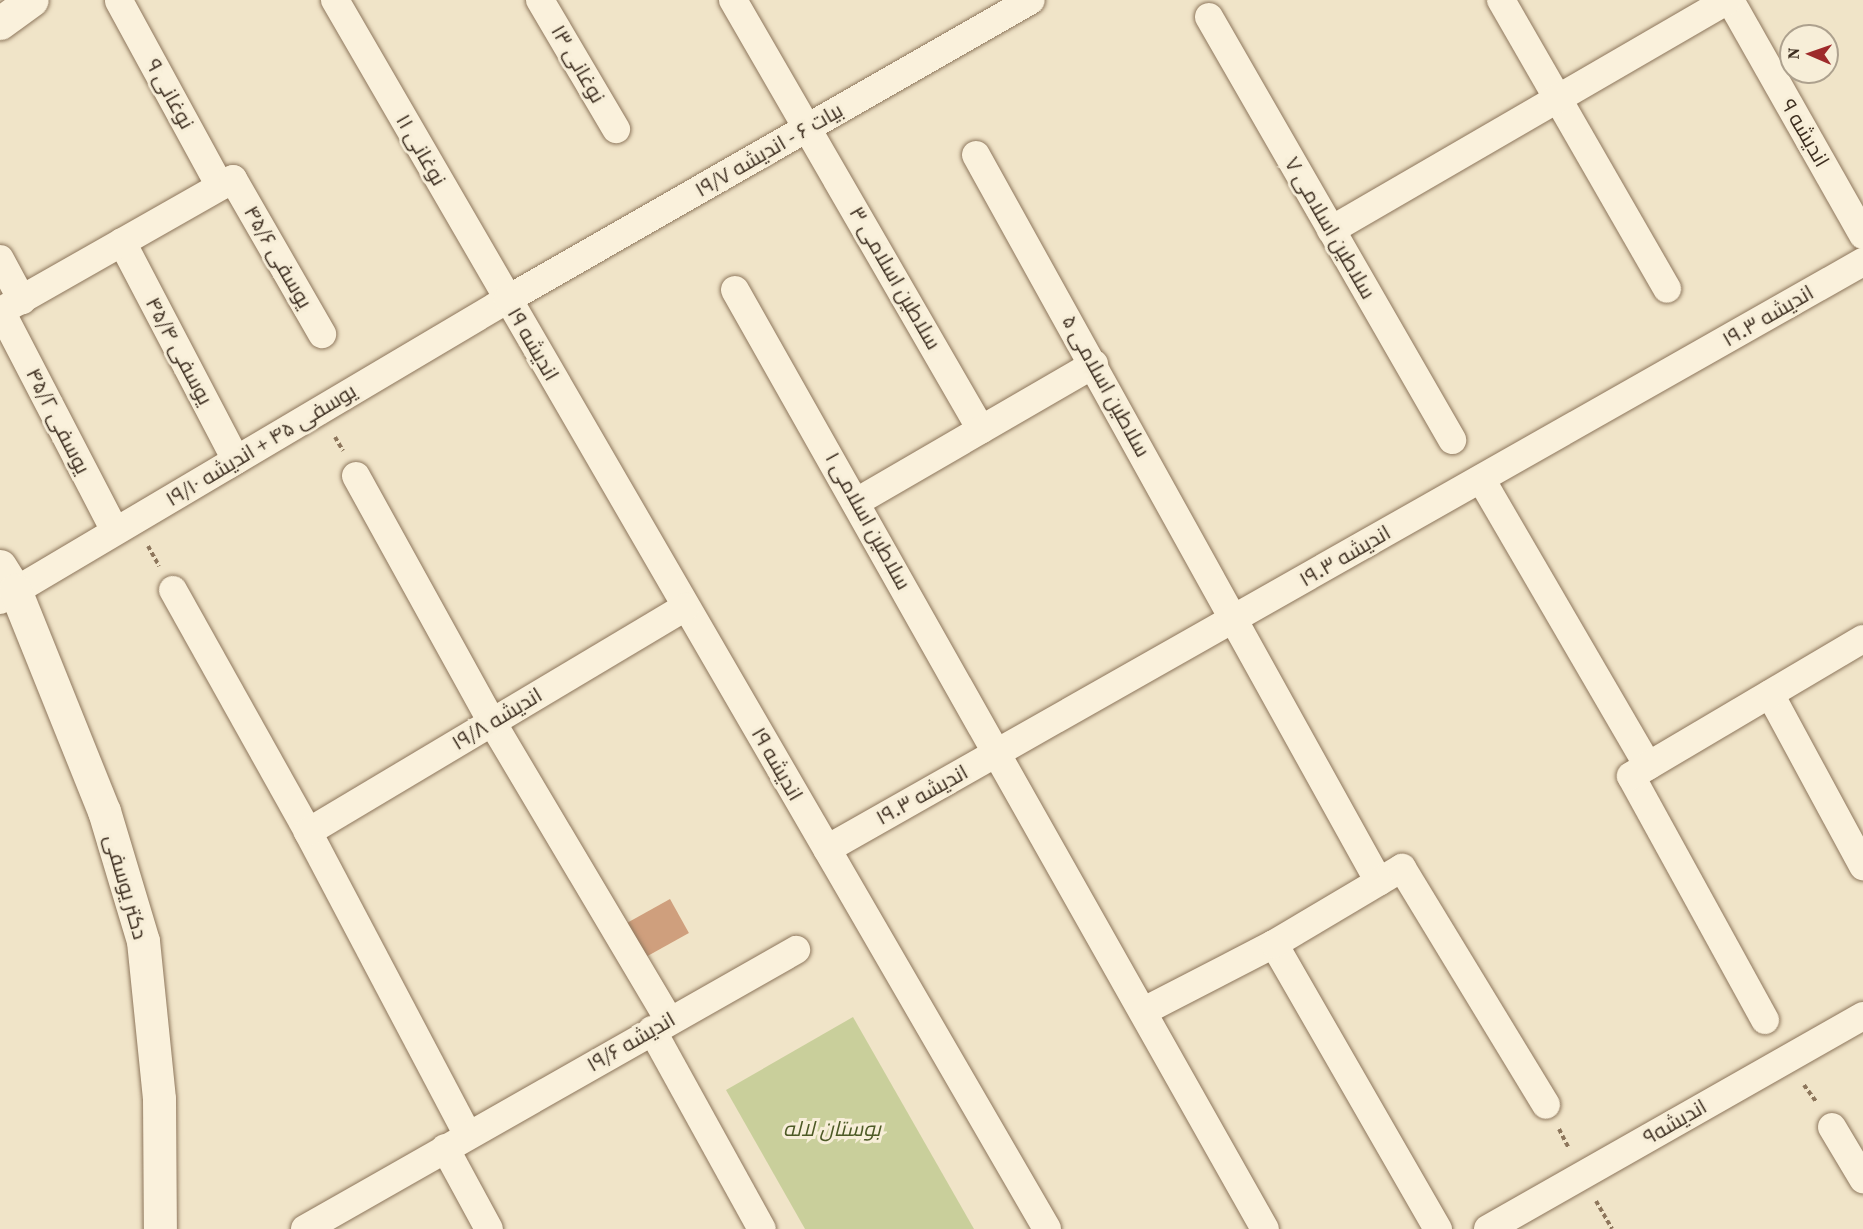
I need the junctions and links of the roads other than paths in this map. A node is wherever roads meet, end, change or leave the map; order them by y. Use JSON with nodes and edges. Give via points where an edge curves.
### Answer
{"nodes":[{"id":1,"x":32,"y":0,"type":"edge"},
{"id":2,"x":335,"y":0,"type":"edge"},
{"id":3,"x":540,"y":0,"type":"edge"},
{"id":4,"x":733,"y":0,"type":"edge"},
{"id":5,"x":1031,"y":0,"type":"edge"},
{"id":6,"x":1501,"y":0,"type":"edge"},
{"id":7,"x":1729,"y":0,"type":"edge"},
{"id":8,"x":119,"y":1,"type":"edge"},
{"id":9,"x":1209,"y":17,"type":"dead end"},
{"id":10,"x":0,"y":23,"type":"edge"},
{"id":11,"x":1558,"y":98,"type":"junction"},
{"id":12,"x":808,"y":128,"type":"junction"},
{"id":13,"x":616,"y":129,"type":"dead end"},
{"id":14,"x":976,"y":155,"type":"dead end"},
{"id":15,"x":227,"y":183,"type":"junction"},
{"id":16,"x":1331,"y":230,"type":"junction"},
{"id":17,"x":1863,"y":235,"type":"edge"},
{"id":18,"x":122,"y":242,"type":"junction"},
{"id":19,"x":0,"y":259,"type":"edge"},
{"id":20,"x":1863,"y":262,"type":"edge"},
{"id":21,"x":1667,"y":289,"type":"dead end"},
{"id":22,"x":735,"y":291,"type":"dead end"},
{"id":23,"x":508,"y":299,"type":"junction"},
{"id":24,"x":11,"y":305,"type":"edge"},
{"id":25,"x":322,"y":334,"type":"dead end"},
{"id":26,"x":1094,"y":364,"type":"junction"},
{"id":27,"x":981,"y":429,"type":"junction"},
{"id":28,"x":1452,"y":440,"type":"dead end"},
{"id":29,"x":236,"y":460,"type":"junction"},
{"id":30,"x":356,"y":476,"type":"road end"},
{"id":31,"x":1481,"y":479,"type":"junction"},
{"id":32,"x":858,"y":501,"type":"junction"},
{"id":33,"x":125,"y":526,"type":"junction"},
{"id":34,"x":5,"y":586,"type":"edge"},
{"id":35,"x":173,"y":590,"type":"road end"},
{"id":36,"x":685,"y":607,"type":"junction"},
{"id":37,"x":1235,"y":618,"type":"junction"},
{"id":38,"x":1863,"y":639,"type":"edge"},
{"id":39,"x":1770,"y":694,"type":"junction"},
{"id":40,"x":492,"y":722,"type":"junction"},
{"id":41,"x":997,"y":753,"type":"junction"},
{"id":42,"x":1648,"y":766,"type":"junction"},
{"id":43,"x":308,"y":832,"type":"junction"},
{"id":44,"x":827,"y":849,"type":"junction"},
{"id":45,"x":1863,"y":866,"type":"edge"},
{"id":46,"x":1379,"y":882,"type":"junction"},
{"id":47,"x":1274,"y":944,"type":"junction"},
{"id":48,"x":796,"y":950,"type":"dead end"},
{"id":49,"x":1144,"y":1011,"type":"junction"},
{"id":50,"x":1863,"y":1016,"type":"edge"},
{"id":51,"x":1765,"y":1020,"type":"dead end"},
{"id":52,"x":661,"y":1025,"type":"junction"},
{"id":53,"x":1546,"y":1105,"type":"road end"},
{"id":54,"x":1832,"y":1127,"type":"road end"},
{"id":55,"x":457,"y":1142,"type":"junction"},
{"id":56,"x":1863,"y":1179,"type":"edge"},
{"id":57,"x":160,"y":1229,"type":"edge"},
{"id":58,"x":305,"y":1229,"type":"edge"},
{"id":59,"x":489,"y":1229,"type":"edge"},
{"id":60,"x":762,"y":1229,"type":"edge"},
{"id":61,"x":1047,"y":1229,"type":"edge"},
{"id":62,"x":1265,"y":1229,"type":"edge"},
{"id":63,"x":1438,"y":1229,"type":"edge"},
{"id":64,"x":1488,"y":1229,"type":"edge"}],
"edges":[{"from":1,"to":10,"type":"street"},
{"from":2,"to":23,"type":"street","name":"نوغانی ۱۱"},
{"from":3,"to":13,"type":"street","name":"نوغانی ۱۳"},
{"from":4,"to":12,"type":"street","name":"سلاطین اسلامی ۳"},
{"from":5,"to":12,"type":"street","name":"بیات ۶ - اندیشه ۱۹/۷"},
{"from":6,"to":11,"type":"street"},
{"from":7,"to":11,"type":"street"},
{"from":7,"to":17,"type":"street","name":"اندیشه ۹"},
{"from":8,"to":15,"type":"street","name":"نوغانی ۹"},
{"from":9,"to":16,"type":"street","name":"سلاطین اسلامی ۷"},
{"from":11,"to":16,"type":"street"},
{"from":11,"to":21,"type":"street"},
{"from":12,"to":23,"type":"street","name":"بیات ۶ - اندیشه ۱۹/۷"},
{"from":12,"to":27,"type":"street","name":"سلاطین اسلامی ۳"},
{"from":14,"to":26,"type":"street","name":"سلاطین اسلامی ۵"},
{"from":15,"to":18,"type":"street"},
{"from":15,"to":25,"type":"street","name":"یوسفی ۴۵/۶"},
{"from":16,"to":28,"type":"street","name":"سلاطین اسلامی ۷"},
{"from":18,"to":24,"type":"street"},
{"from":18,"to":29,"type":"street","name":"یوسفی ۴۵/۴"},
{"from":19,"to":24,"type":"street","name":"یوسفی ۴۵/۲"},
{"from":20,"to":31,"type":"street","name":"اندیشه ۱۹.۳"},
{"from":22,"to":32,"type":"street","name":"سلاطین اسلامی ۱"},
{"from":23,"to":29,"type":"street","name":"یوسفی ۴۵ + اندیشه ۱۹/۱۰"},
{"from":23,"to":36,"type":"street","name":"اندیشه ۱۹"},
{"from":24,"to":33,"type":"street","name":"یوسفی ۴۵/۲"},
{"from":26,"to":27,"type":"street"},
{"from":26,"to":37,"type":"street","name":"سلاطین اسلامی ۵"},
{"from":27,"to":32,"type":"street"},
{"from":29,"to":33,"type":"street","name":"یوسفی ۴۵ + اندیشه ۱۹/۱۰"},
{"from":30,"to":40,"type":"street"},
{"from":31,"to":37,"type":"street","name":"اندیشه ۱۹.۳"},
{"from":31,"to":42,"type":"street"},
{"from":32,"to":41,"type":"street","name":"سلاطین اسلامی ۱"},
{"from":33,"to":34,"type":"street","name":"یوسفی ۴۵ + اندیشه ۱۹/۱۰"},
{"from":34,"to":57,"type":"street","name":"دکتر یوسفی","via":[[104,811],[143,941],[159,1099]]},
{"from":35,"to":43,"type":"street"},
{"from":36,"to":40,"type":"street","name":"اندیشه ۱۹/۸"},
{"from":36,"to":44,"type":"street","name":"اندیشه ۱۹"},
{"from":37,"to":41,"type":"street","name":"اندیشه ۱۹.۳"},
{"from":37,"to":46,"type":"street","name":"سلاطین اسلامی ۵"},
{"from":38,"to":39,"type":"street"},
{"from":39,"to":42,"type":"street"},
{"from":39,"to":45,"type":"street"},
{"from":40,"to":43,"type":"street","name":"اندیشه ۱۹/۸"},
{"from":40,"to":52,"type":"street"},
{"from":41,"to":44,"type":"street","name":"اندیشه ۱۹.۳"},
{"from":41,"to":49,"type":"street","name":"سلاطین اسلامی ۱"},
{"from":42,"to":51,"type":"street","via":[[1631,776]]},
{"from":43,"to":55,"type":"street"},
{"from":44,"to":61,"type":"street","name":"اندیشه ۱۹"},
{"from":46,"to":47,"type":"street"},
{"from":46,"to":53,"type":"street","via":[[1402,868]]},
{"from":47,"to":49,"type":"street"},
{"from":47,"to":63,"type":"street"},
{"from":48,"to":52,"type":"street","name":"اندیشه ۱۹/۶"},
{"from":49,"to":62,"type":"street","name":"سلاطین اسلامی ۱"},
{"from":50,"to":64,"type":"street","name":"اندیشه۹"},
{"from":52,"to":55,"type":"street","name":"اندیشه ۱۹/۶"},
{"from":52,"to":60,"type":"street"},
{"from":54,"to":56,"type":"street"},
{"from":55,"to":58,"type":"street","name":"اندیشه ۱۹/۶"},
{"from":55,"to":59,"type":"street"}]}
